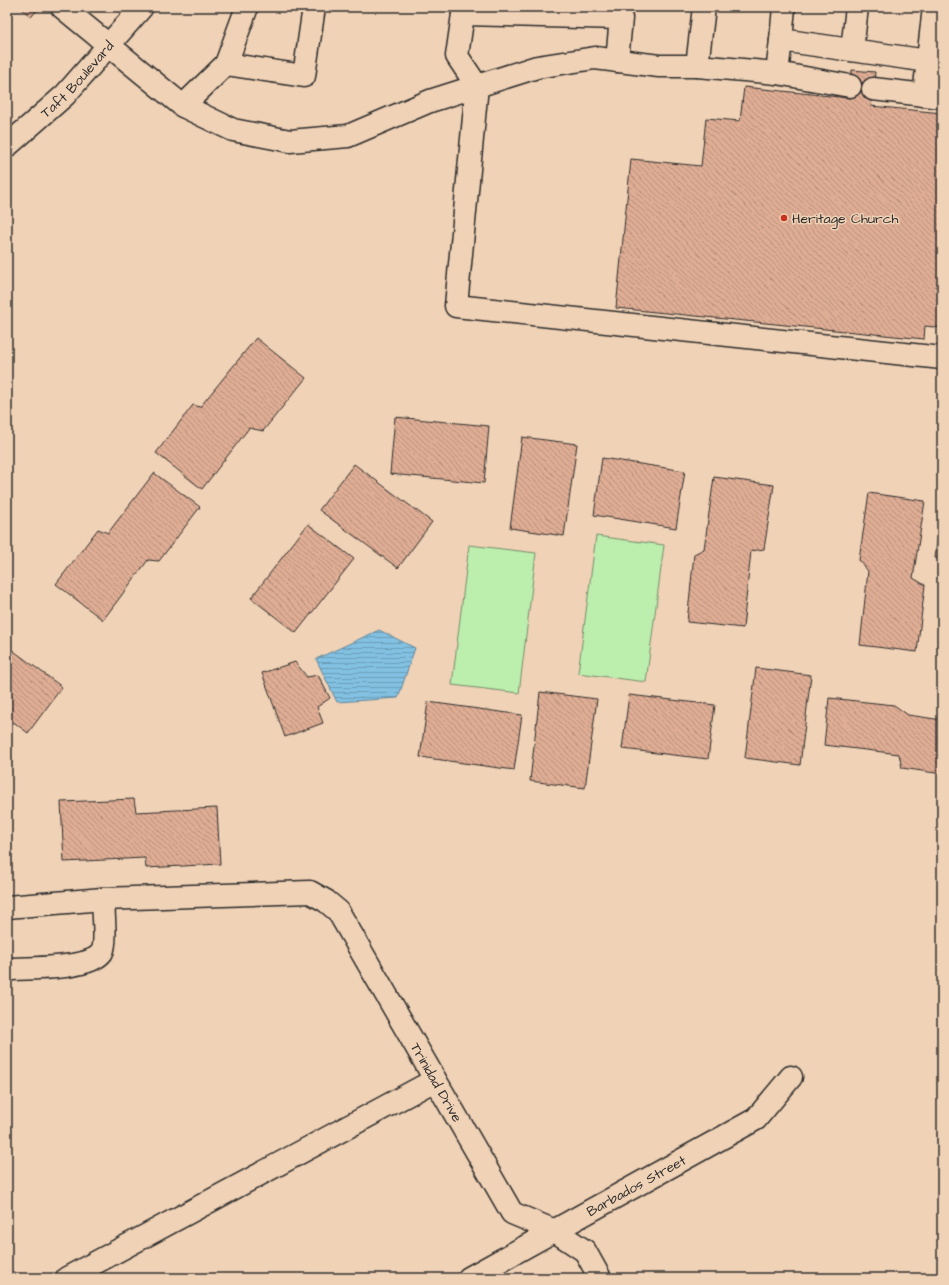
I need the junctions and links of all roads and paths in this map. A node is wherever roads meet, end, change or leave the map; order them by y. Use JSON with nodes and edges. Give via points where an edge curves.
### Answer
{"nodes":[{"id":1,"x":62,"y":7,"type":"edge"},
{"id":2,"x":142,"y":7,"type":"edge"},
{"id":3,"x":314,"y":7,"type":"edge"},
{"id":4,"x":704,"y":7,"type":"edge"},
{"id":5,"x":784,"y":7,"type":"edge"},
{"id":6,"x":857,"y":7,"type":"edge"},
{"id":7,"x":934,"y":7,"type":"edge"},
{"id":8,"x":239,"y":10,"type":"edge"},
{"id":9,"x":463,"y":11,"type":"edge"},
{"id":10,"x":781,"y":40,"type":"junction"},
{"id":11,"x":109,"y":46,"type":"junction"},
{"id":12,"x":852,"y":50,"type":"junction"},
{"id":13,"x":617,"y":61,"type":"junction"},
{"id":14,"x":928,"y":61,"type":"junction"},
{"id":15,"x":226,"y":64,"type":"junction"},
{"id":16,"x":697,"y":66,"type":"junction"},
{"id":17,"x":777,"y":72,"type":"junction"},
{"id":18,"x":477,"y":86,"type":"junction"},
{"id":19,"x":850,"y":86,"type":"dead end"},
{"id":20,"x":873,"y":89,"type":"dead end"},
{"id":21,"x":933,"y":96,"type":"edge"},
{"id":22,"x":183,"y":106,"type":"junction"},
{"id":23,"x":7,"y":146,"type":"edge"},
{"id":24,"x":942,"y":358,"type":"edge"},
{"id":25,"x":103,"y":899,"type":"junction"},
{"id":26,"x":7,"y":907,"type":"edge"},
{"id":27,"x":7,"y":969,"type":"edge"},
{"id":28,"x":791,"y":1077,"type":"dead end"},
{"id":29,"x":435,"y":1080,"type":"junction"},
{"id":30,"x":555,"y":1231,"type":"junction"},
{"id":31,"x":67,"y":1278,"type":"edge"},
{"id":32,"x":469,"y":1278,"type":"edge"},
{"id":33,"x":600,"y":1278,"type":"edge"}],
"edges":[{"from":1,"to":11,"type":"street"},
{"from":2,"to":11,"type":"street","name":"Taft Boulevard"},
{"from":3,"to":15,"type":"street","via":[[304,76]]},
{"from":4,"to":16,"type":"street"},
{"from":5,"to":10,"type":"street"},
{"from":6,"to":12,"type":"street"},
{"from":7,"to":14,"type":"street"},
{"from":8,"to":15,"type":"street"},
{"from":9,"to":13,"type":"street","via":[[621,18]]},
{"from":9,"to":18,"type":"street","via":[[457,56]]},
{"from":10,"to":12,"type":"street"},
{"from":10,"to":17,"type":"street"},
{"from":11,"to":22,"type":"street"},
{"from":11,"to":23,"type":"street","name":"Taft Boulevard","via":[[65,95]]},
{"from":12,"to":14,"type":"street"},
{"from":13,"to":16,"type":"street","via":[[659,66]]},
{"from":13,"to":18,"type":"street","via":[[595,58],[536,67]]},
{"from":14,"to":21,"type":"street"},
{"from":15,"to":22,"type":"street"},
{"from":16,"to":17,"type":"street"},
{"from":17,"to":19,"type":"street"},
{"from":18,"to":22,"type":"street","via":[[430,101],[348,136],[290,141],[234,130]]},
{"from":18,"to":24,"type":"street","via":[[456,306]]},
{"from":20,"to":21,"type":"street"},
{"from":25,"to":26,"type":"street"},
{"from":25,"to":27,"type":"street","via":[[102,951],[90,961],[75,965]]},
{"from":25,"to":29,"type":"street","name":"Trinidad Drive","via":[[310,892],[338,911]]},
{"from":28,"to":30,"type":"street","name":"Barbados Street","via":[[756,1119]]},
{"from":29,"to":30,"type":"street","name":"Trinidad Drive","via":[[512,1213]]},
{"from":29,"to":31,"type":"street"},
{"from":30,"to":32,"type":"street","name":"Barbados Street"},
{"from":30,"to":33,"type":"street","name":"Trinidad Drive","via":[[585,1251]]}]}
